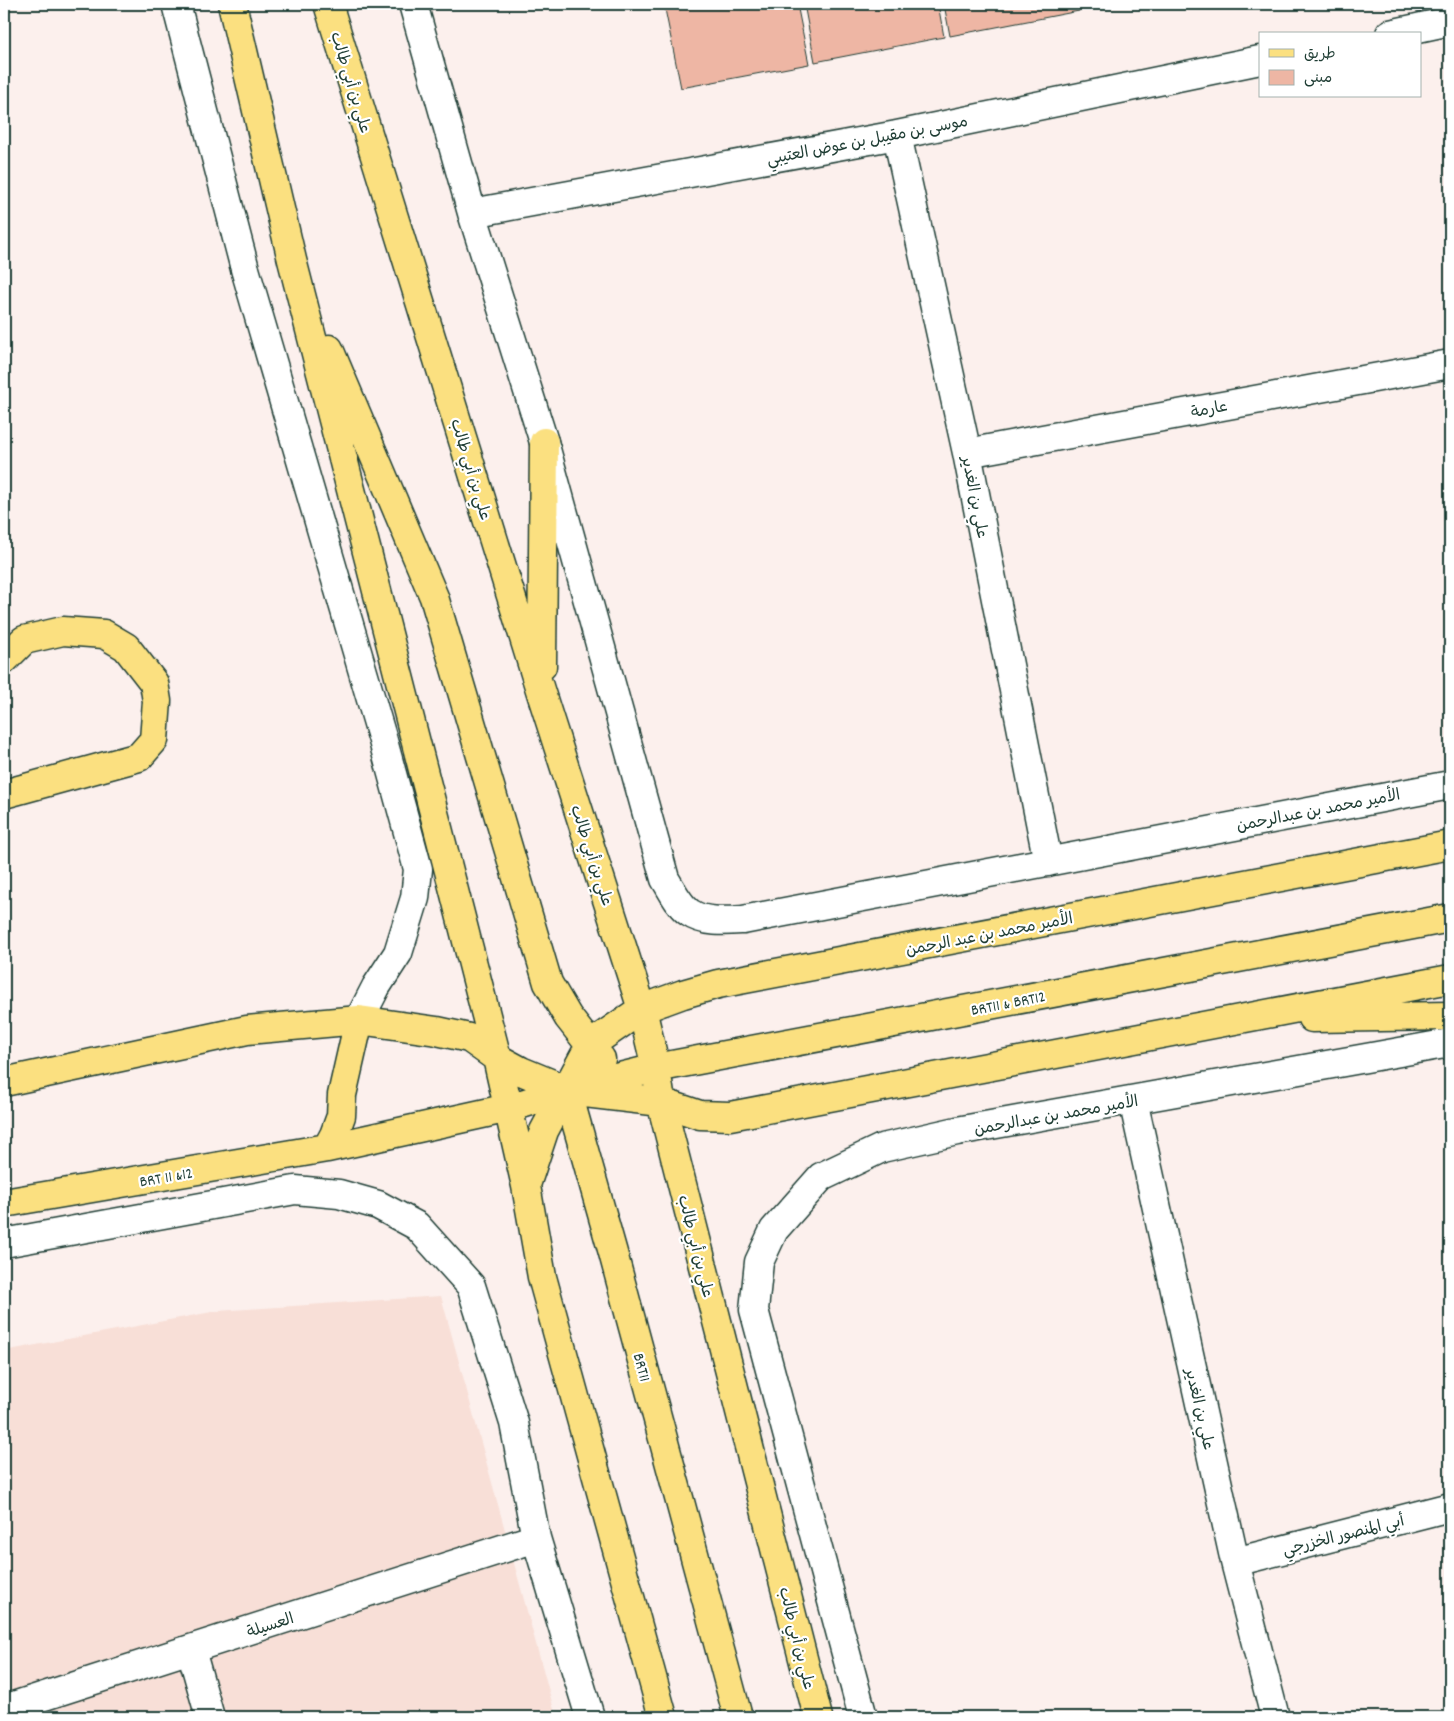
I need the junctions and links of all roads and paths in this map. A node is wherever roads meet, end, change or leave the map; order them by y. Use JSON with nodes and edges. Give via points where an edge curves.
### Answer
{"nodes":[{"id":1,"x":176,"y":4,"type":"edge"},
{"id":2,"x":232,"y":4,"type":"edge"},
{"id":3,"x":328,"y":4,"type":"edge"},
{"id":4,"x":413,"y":4,"type":"edge"},
{"id":5,"x":1450,"y":22,"type":"edge"},
{"id":6,"x":1400,"y":32,"type":"edge"},
{"id":7,"x":1259,"y":60,"type":"edge"},
{"id":8,"x":897,"y":135,"type":"junction"},
{"id":9,"x":472,"y":213,"type":"junction"},
{"id":10,"x":292,"y":260,"type":"junction"},
{"id":11,"x":1450,"y":364,"type":"edge"},
{"id":12,"x":544,"y":442,"type":"junction"},
{"id":13,"x":967,"y":453,"type":"junction"},
{"id":14,"x":4,"y":660,"type":"edge"},
{"id":15,"x":541,"y":693,"type":"junction"},
{"id":16,"x":1450,"y":785,"type":"edge"},
{"id":17,"x":4,"y":794,"type":"edge"},
{"id":18,"x":1450,"y":845,"type":"edge"},
{"id":19,"x":1048,"y":862,"type":"junction"},
{"id":20,"x":1450,"y":918,"type":"edge"},
{"id":21,"x":1450,"y":979,"type":"edge"},
{"id":22,"x":642,"y":1009,"type":"junction"},
{"id":23,"x":1450,"y":1016,"type":"edge"},
{"id":24,"x":1248,"y":1018,"type":"junction"},
{"id":25,"x":359,"y":1020,"type":"junction"},
{"id":26,"x":1450,"y":1043,"type":"edge"},
{"id":27,"x":590,"y":1045,"type":"junction"},
{"id":28,"x":498,"y":1058,"type":"junction"},
{"id":29,"x":656,"y":1068,"type":"junction"},
{"id":30,"x":622,"y":1077,"type":"junction"},
{"id":31,"x":4,"y":1082,"type":"edge"},
{"id":32,"x":567,"y":1090,"type":"junction"},
{"id":33,"x":1133,"y":1100,"type":"junction"},
{"id":34,"x":660,"y":1102,"type":"junction"},
{"id":35,"x":509,"y":1108,"type":"junction"},
{"id":36,"x":327,"y":1148,"type":"junction"},
{"id":37,"x":526,"y":1186,"type":"junction"},
{"id":38,"x":4,"y":1203,"type":"edge"},
{"id":39,"x":4,"y":1243,"type":"edge"},
{"id":40,"x":1450,"y":1507,"type":"edge"},
{"id":41,"x":536,"y":1538,"type":"junction"},
{"id":42,"x":1235,"y":1562,"type":"junction"},
{"id":43,"x":191,"y":1650,"type":"junction"},
{"id":44,"x":4,"y":1709,"type":"edge"},
{"id":45,"x":210,"y":1717,"type":"edge"},
{"id":46,"x":590,"y":1717,"type":"edge"},
{"id":47,"x":663,"y":1717,"type":"edge"},
{"id":48,"x":738,"y":1717,"type":"edge"},
{"id":49,"x":818,"y":1717,"type":"edge"},
{"id":50,"x":864,"y":1717,"type":"edge"},
{"id":51,"x":1275,"y":1717,"type":"edge"}],
"edges":[{"from":1,"to":25,"type":"street","via":[[244,269],[418,869],[415,898],[398,953]]},
{"from":2,"to":10,"type":"main road"},
{"from":3,"to":15,"type":"main road","name":"علي بن أبي طالب"},
{"from":4,"to":9,"type":"street"},
{"from":5,"to":6,"type":"street"},
{"from":7,"to":8,"type":"street","name":"موسى بن مقيبل بن عوض العتيبي"},
{"from":8,"to":9,"type":"street","name":"موسى بن مقيبل بن عوض العتيبي"},
{"from":8,"to":13,"type":"street","name":"علي بن الغدير"},
{"from":9,"to":12,"type":"street"},
{"from":10,"to":27,"type":"main road","via":[[434,597],[548,983],[568,1017]]},
{"from":10,"to":28,"type":"main road"},
{"from":11,"to":13,"type":"street","name":"عارمة"},
{"from":12,"to":15,"type":"main road"},
{"from":12,"to":19,"type":"street","name":"الأمير محمد بن عبدالرحمن","via":[[665,879],[690,914],[721,921],[743,920]]},
{"from":13,"to":19,"type":"street","name":"علي بن الغدير"},
{"from":14,"to":17,"type":"main road","via":[[24,640],[63,631],[104,634],[126,647],[154,683],[157,701],[154,740],[139,757]]},
{"from":15,"to":22,"type":"main road","name":"علي بن أبي طالب"},
{"from":16,"to":19,"type":"street","name":"الأمير محمد بن عبدالرحمن"},
{"from":18,"to":22,"type":"main road","name":"الأمير محمد بن عبد الرحمن","via":[[718,984]]},
{"from":20,"to":29,"type":"main road","name":"BRT11 & BRT12"},
{"from":21,"to":24,"type":"main road"},
{"from":22,"to":27,"type":"main road","name":"الأمير محمد بن عبد الرحمن"},
{"from":22,"to":29,"type":"main road","name":"علي بن أبي طالب"},
{"from":23,"to":24,"type":"main road"},
{"from":24,"to":34,"type":"main road","via":[[730,1116],[700,1115]]},
{"from":25,"to":28,"type":"main road","via":[[437,1030],[469,1038]]},
{"from":25,"to":31,"type":"main road","via":[[247,1030]]},
{"from":25,"to":36,"type":"main road","via":[[342,1094],[341,1116]]},
{"from":26,"to":33,"type":"street","name":"الأمير محمد بن عبدالرحمن"},
{"from":27,"to":30,"type":"main road","via":[[610,1069]]},
{"from":27,"to":32,"type":"main road","name":"الأمير محمد بن عبد الرحمن"},
{"from":28,"to":32,"type":"main road"},
{"from":28,"to":35,"type":"main road"},
{"from":29,"to":30,"type":"main road","name":"BRT11 & BRT12"},
{"from":29,"to":34,"type":"main road","name":"علي بن أبي طالب"},
{"from":30,"to":32,"type":"main road","name":"BRT11 & BRT12"},
{"from":30,"to":34,"type":"main road"},
{"from":32,"to":34,"type":"main road"},
{"from":32,"to":35,"type":"main road","name":"BRT 11 &12"},
{"from":32,"to":37,"type":"main road","name":"الأمير محمد بن عبد الرحمن","via":[[544,1131]]},
{"from":32,"to":48,"type":"main road","name":"BRT11"},
{"from":33,"to":42,"type":"street","name":"علي بن الغدير"},
{"from":33,"to":50,"type":"street","name":"الأمير محمد بن عبدالرحمن","via":[[957,1131],[882,1148],[821,1177],[774,1230],[758,1262],[754,1310]]},
{"from":34,"to":49,"type":"main road","name":"علي بن أبي طالب"},
{"from":35,"to":36,"type":"main road","name":"BRT 11 &12"},
{"from":35,"to":37,"type":"main road"},
{"from":36,"to":38,"type":"main road","name":"BRT 11 &12"},
{"from":37,"to":47,"type":"main road","via":[[542,1277]]},
{"from":39,"to":41,"type":"street","via":[[295,1190],[339,1194],[378,1205],[417,1226],[471,1286],[514,1423]]},
{"from":40,"to":42,"type":"street","name":"أبي المنصور الخزرجي"},
{"from":41,"to":43,"type":"street","name":"العسيلة"},
{"from":41,"to":46,"type":"street"},
{"from":42,"to":51,"type":"street","name":"علي بن الغدير"},
{"from":43,"to":44,"type":"street","name":"العسيلة"},
{"from":43,"to":45,"type":"street"}]}
